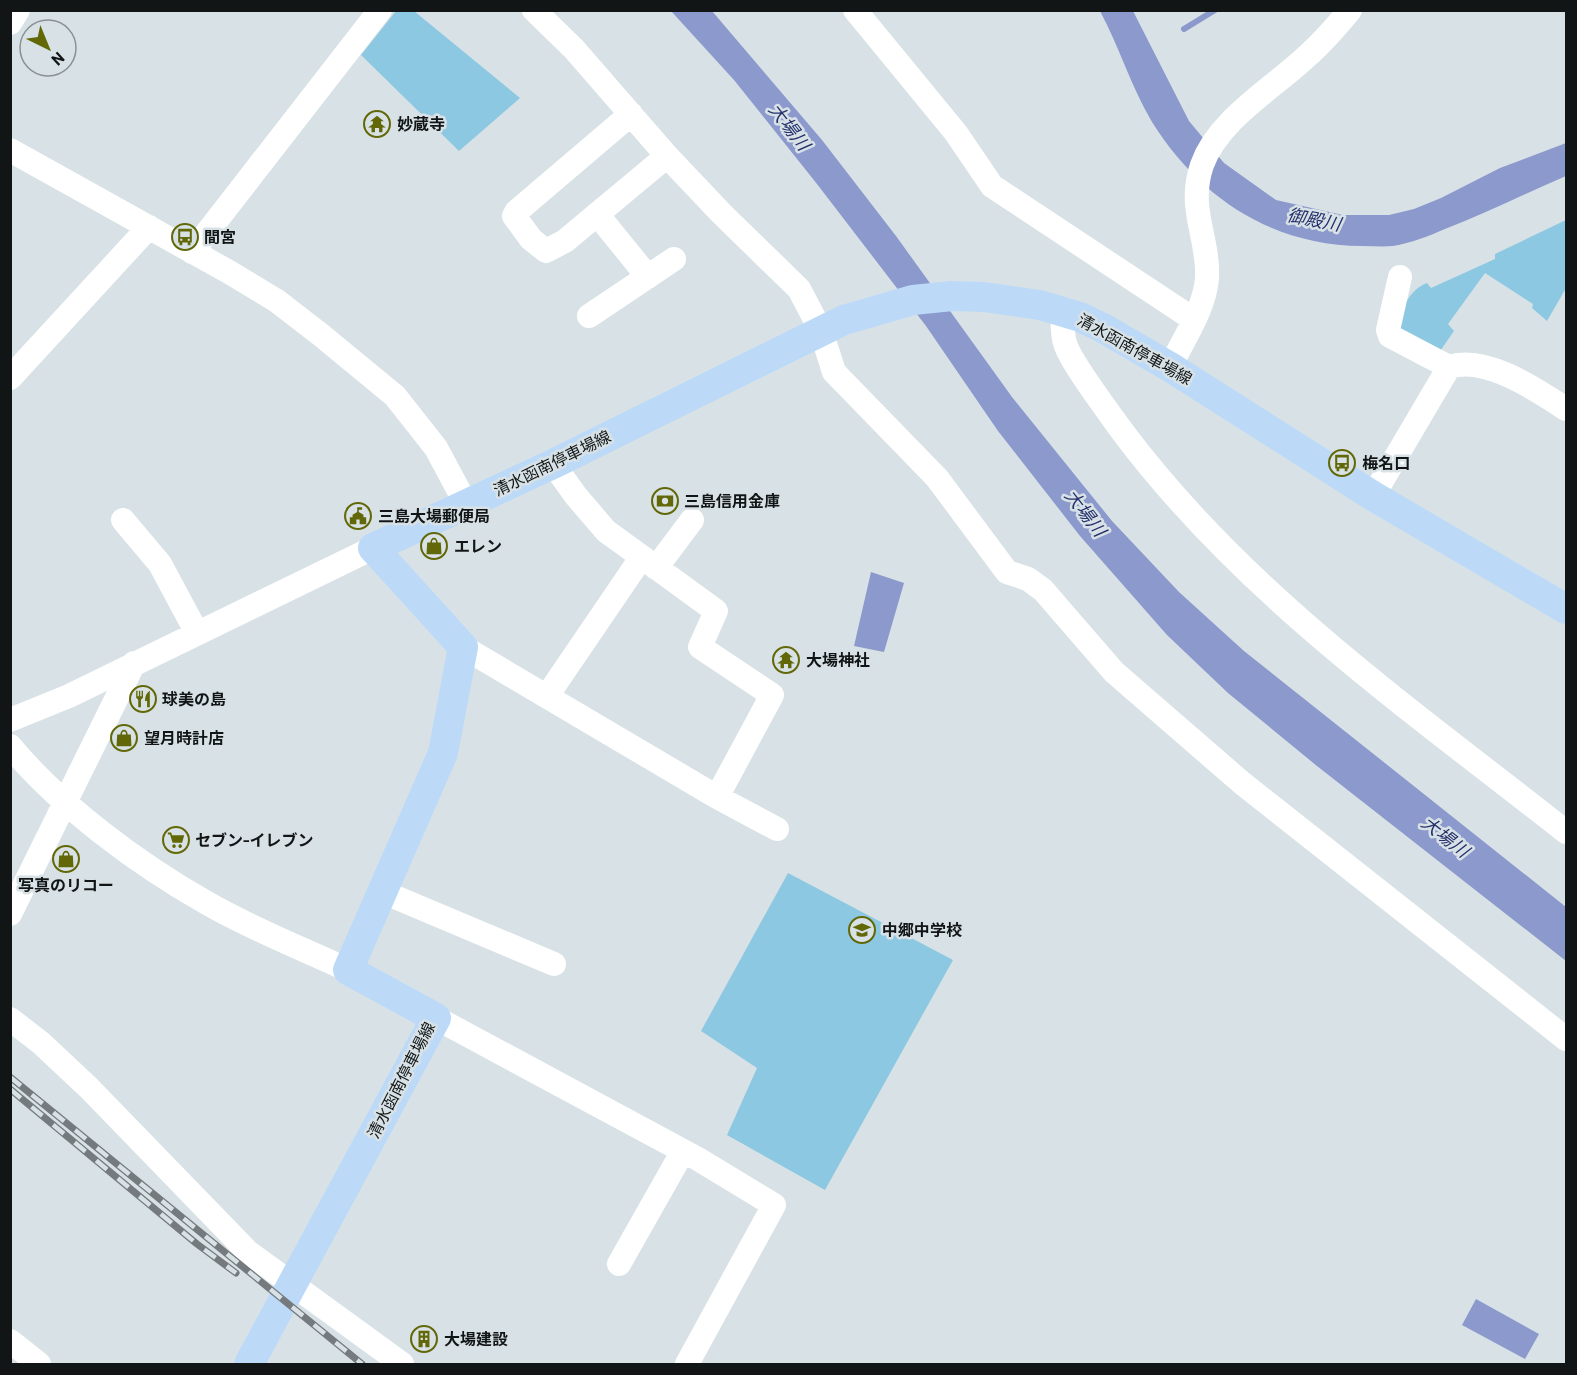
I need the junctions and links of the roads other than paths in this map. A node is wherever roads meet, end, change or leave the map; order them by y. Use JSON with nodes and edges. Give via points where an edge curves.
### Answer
{"nodes":[{"id":1,"x":18,"y":10,"type":"edge"},
{"id":2,"x":380,"y":10,"type":"edge"},
{"id":3,"x":534,"y":10,"type":"edge"},
{"id":4,"x":855,"y":10,"type":"edge"},
{"id":5,"x":1350,"y":10,"type":"edge"},
{"id":6,"x":10,"y":23,"type":"edge"},
{"id":7,"x":631,"y":114,"type":"junction"},
{"id":8,"x":10,"y":150,"type":"edge"},
{"id":9,"x":667,"y":156,"type":"junction"},
{"id":10,"x":597,"y":214,"type":"junction"},
{"id":11,"x":149,"y":227,"type":"junction"},
{"id":12,"x":192,"y":252,"type":"junction"},
{"id":13,"x":674,"y":259,"type":"dead end"},
{"id":14,"x":648,"y":277,"type":"junction"},
{"id":15,"x":1400,"y":278,"type":"dead end"},
{"id":16,"x":1062,"y":312,"type":"junction"},
{"id":17,"x":589,"y":316,"type":"dead end"},
{"id":18,"x":1193,"y":318,"type":"junction"},
{"id":19,"x":833,"y":325,"type":"junction"},
{"id":20,"x":1170,"y":366,"type":"junction"},
{"id":21,"x":1449,"y":367,"type":"junction"},
{"id":22,"x":10,"y":378,"type":"edge"},
{"id":23,"x":1566,"y":409,"type":"edge"},
{"id":24,"x":553,"y":464,"type":"junction"},
{"id":25,"x":1373,"y":495,"type":"junction"},
{"id":26,"x":466,"y":504,"type":"junction"},
{"id":27,"x":123,"y":520,"type":"dead end"},
{"id":28,"x":692,"y":520,"type":"dead end"},
{"id":29,"x":373,"y":548,"type":"junction"},
{"id":30,"x":648,"y":563,"type":"junction"},
{"id":31,"x":1566,"y":609,"type":"edge"},
{"id":32,"x":197,"y":633,"type":"junction"},
{"id":33,"x":463,"y":647,"type":"junction"},
{"id":34,"x":134,"y":663,"type":"junction"},
{"id":35,"x":547,"y":696,"type":"junction"},
{"id":36,"x":10,"y":720,"type":"edge"},
{"id":37,"x":10,"y":746,"type":"edge"},
{"id":38,"x":717,"y":797,"type":"junction"},
{"id":39,"x":67,"y":803,"type":"junction"},
{"id":40,"x":777,"y":829,"type":"dead end"},
{"id":41,"x":1566,"y":832,"type":"edge"},
{"id":42,"x":383,"y":892,"type":"junction"},
{"id":43,"x":10,"y":914,"type":"edge"},
{"id":44,"x":554,"y":964,"type":"dead end"},
{"id":45,"x":348,"y":970,"type":"junction"},
{"id":46,"x":436,"y":1018,"type":"junction"},
{"id":47,"x":10,"y":1019,"type":"edge"},
{"id":48,"x":1566,"y":1039,"type":"edge"},
{"id":49,"x":683,"y":1151,"type":"junction"},
{"id":50,"x":619,"y":1264,"type":"dead end"},
{"id":51,"x":293,"y":1285,"type":"junction"},
{"id":52,"x":10,"y":1341,"type":"edge"},
{"id":53,"x":39,"y":1365,"type":"edge"},
{"id":54,"x":249,"y":1365,"type":"edge"},
{"id":55,"x":402,"y":1365,"type":"edge"},
{"id":56,"x":687,"y":1365,"type":"edge"}],
"edges":[{"from":1,"to":6,"type":"street"},
{"from":2,"to":12,"type":"street"},
{"from":3,"to":7,"type":"street","via":[[574,48]]},
{"from":4,"to":18,"type":"street","via":[[956,133],[992,186]]},
{"from":5,"to":18,"type":"street","via":[[1307,56],[1226,126],[1210,146],[1202,165],[1195,206],[1207,280]]},
{"from":7,"to":9,"type":"street"},
{"from":7,"to":10,"type":"street","via":[[514,216],[546,251],[565,241]]},
{"from":8,"to":11,"type":"street"},
{"from":9,"to":10,"type":"street"},
{"from":9,"to":19,"type":"street"},
{"from":10,"to":14,"type":"street"},
{"from":11,"to":12,"type":"street"},
{"from":11,"to":22,"type":"street"},
{"from":12,"to":26,"type":"street","via":[[277,301],[395,396],[436,448]]},
{"from":13,"to":14,"type":"street"},
{"from":14,"to":17,"type":"street"},
{"from":15,"to":21,"type":"street","via":[[1390,336]]},
{"from":16,"to":19,"type":"main road","name":"清水函南停車場線","via":[[1028,302],[952,296],[913,300]]},
{"from":16,"to":20,"type":"main road","name":"清水函南停車場線","via":[[1103,328]]},
{"from":16,"to":41,"type":"street","via":[[1065,345],[1108,411],[1150,468],[1206,532],[1384,691]]},
{"from":18,"to":20,"type":"street"},
{"from":19,"to":24,"type":"main road","name":"清水函南停車場線"},
{"from":19,"to":48,"type":"street","via":[[834,372],[937,478],[1008,572],[1043,590],[1114,672],[1242,783]]},
{"from":20,"to":25,"type":"main road","name":"清水函南停車場線"},
{"from":21,"to":23,"type":"street","via":[[1457,364],[1508,375]]},
{"from":21,"to":25,"type":"street"},
{"from":24,"to":26,"type":"main road","name":"清水函南停車場線"},
{"from":24,"to":30,"type":"street","via":[[606,531]]},
{"from":25,"to":31,"type":"main road","name":"清水函南停車場線"},
{"from":26,"to":29,"type":"main road","name":"清水函南停車場線"},
{"from":27,"to":32,"type":"street","via":[[160,564]]},
{"from":28,"to":30,"type":"street"},
{"from":29,"to":32,"type":"street"},
{"from":29,"to":33,"type":"main road"},
{"from":30,"to":35,"type":"street"},
{"from":30,"to":38,"type":"street","via":[[716,611],[700,647],[771,695]]},
{"from":32,"to":34,"type":"street"},
{"from":33,"to":35,"type":"street"},
{"from":33,"to":42,"type":"main road","via":[[443,753]]},
{"from":34,"to":36,"type":"street"},
{"from":34,"to":39,"type":"street"},
{"from":35,"to":38,"type":"street"},
{"from":37,"to":39,"type":"street"},
{"from":38,"to":40,"type":"street"},
{"from":39,"to":43,"type":"street"},
{"from":39,"to":45,"type":"street","via":[[124,848],[207,903]]},
{"from":42,"to":44,"type":"street"},
{"from":42,"to":45,"type":"main road"},
{"from":45,"to":46,"type":"main road","name":"清水函南停車場線"},
{"from":46,"to":49,"type":"street"},
{"from":46,"to":51,"type":"main road","name":"清水函南停車場線"},
{"from":47,"to":51,"type":"street","via":[[89,1088],[231,1236]]},
{"from":49,"to":50,"type":"street"},
{"from":49,"to":56,"type":"street","via":[[774,1204]]},
{"from":51,"to":54,"type":"main road","name":"清水函南停車場線"},
{"from":51,"to":55,"type":"street"},
{"from":52,"to":53,"type":"street"}]}
